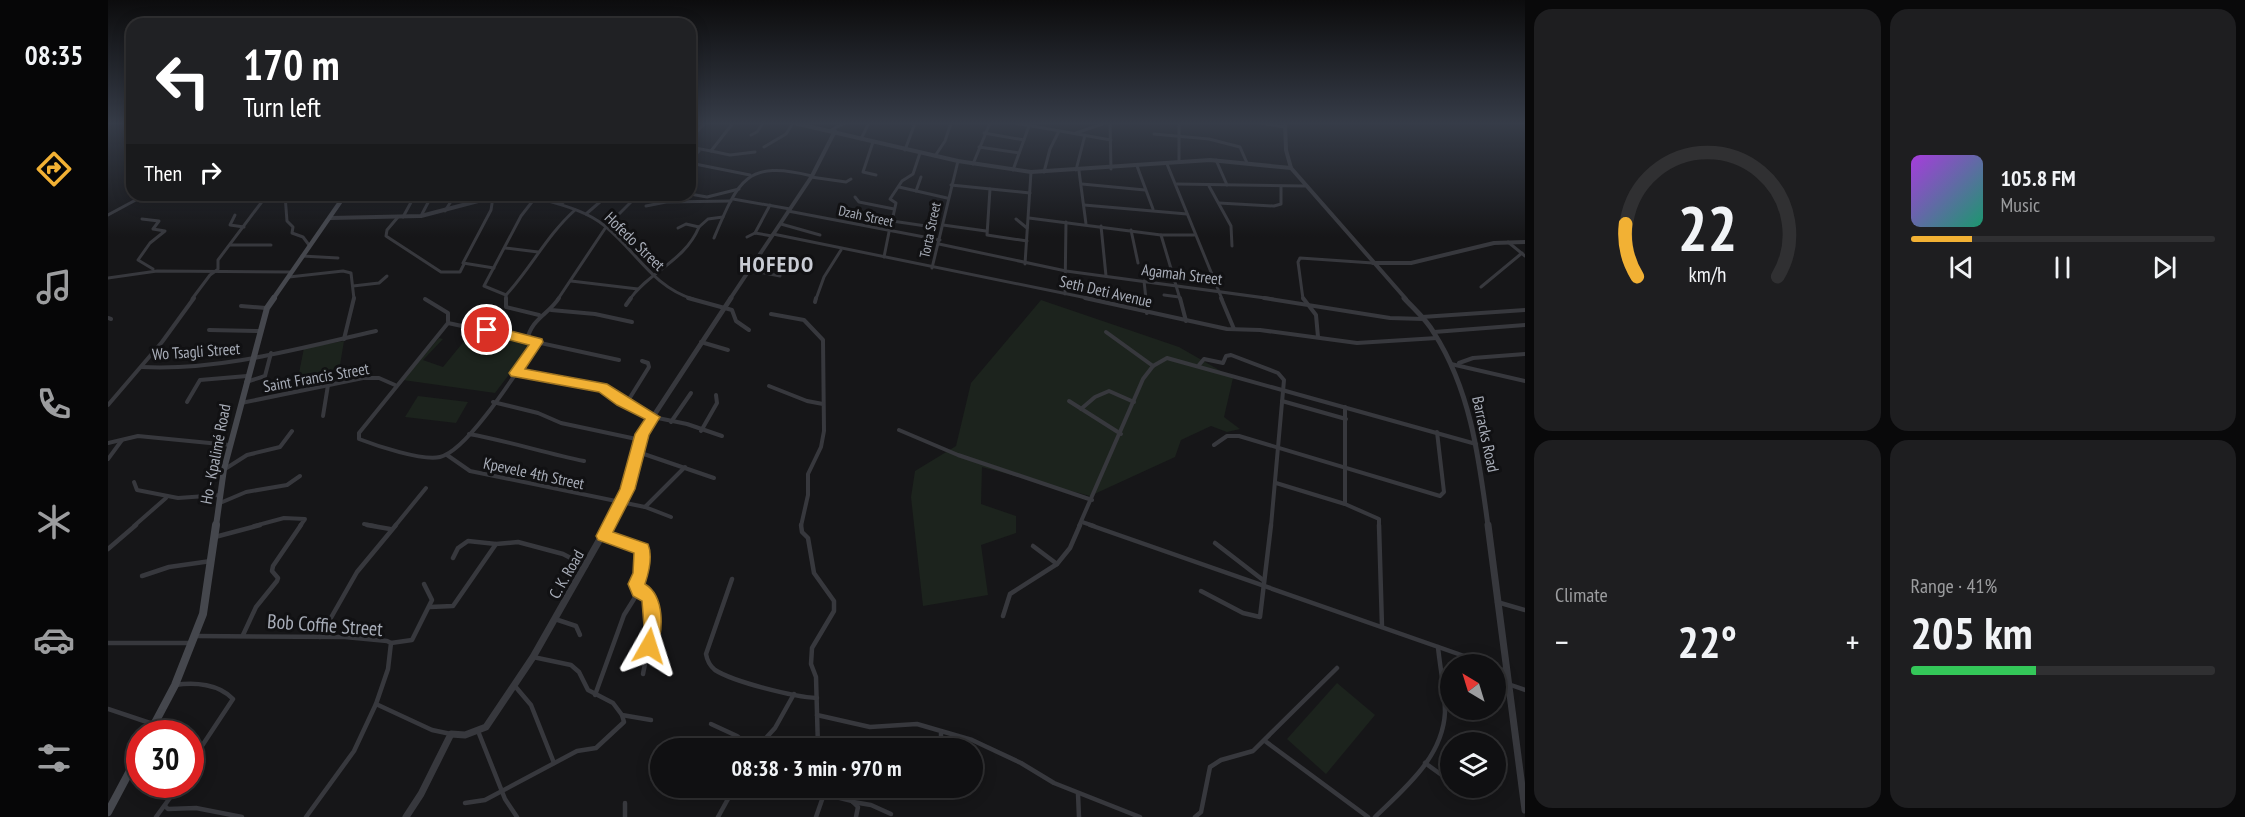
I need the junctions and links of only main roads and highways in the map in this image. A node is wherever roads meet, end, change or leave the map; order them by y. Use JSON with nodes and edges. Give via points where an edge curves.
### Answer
{"nodes":[{"id":1,"x":341,"y":201,"type":"edge"},
{"id":2,"x":157,"y":720,"type":"edge"},
{"id":3,"x":126,"y":778,"type":"edge"},
{"id":4,"x":108,"y":812,"type":"edge"}],
"edges":[{"from":1,"to":2,"type":"main road","name":"Ho - Kpalimé Road","via":[[267,308],[224,469],[208,594],[194,640]]},
{"from":3,"to":4,"type":"main road"}]}
